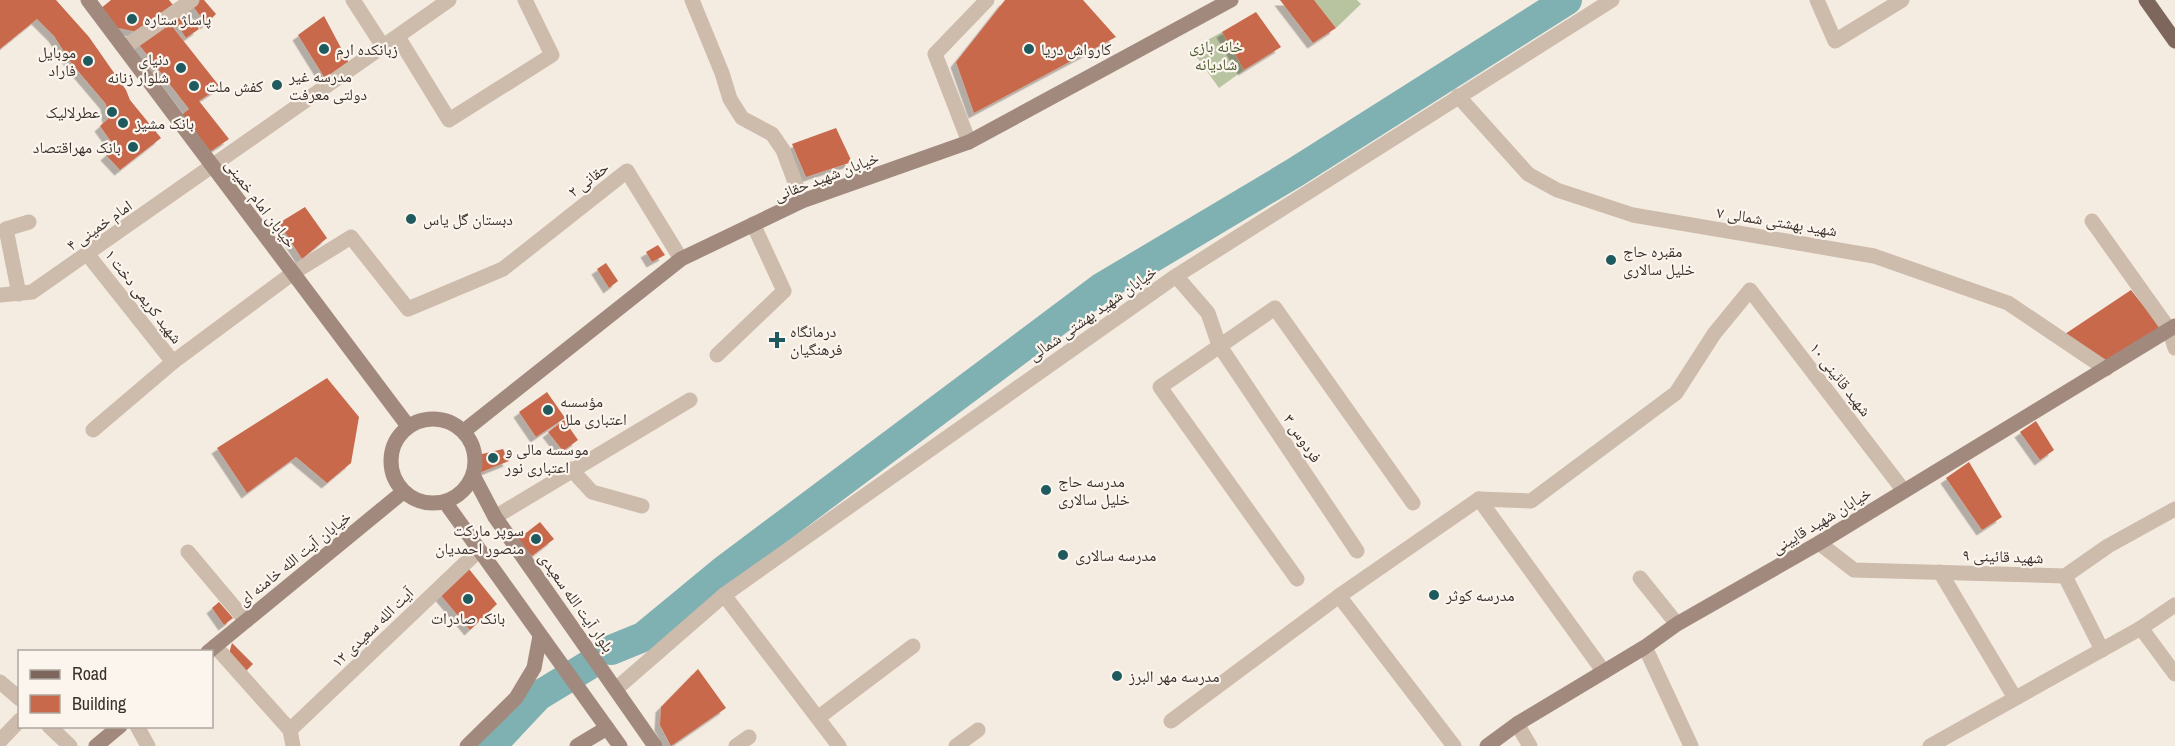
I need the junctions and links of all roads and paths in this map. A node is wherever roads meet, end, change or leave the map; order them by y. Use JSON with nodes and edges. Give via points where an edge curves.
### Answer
{"nodes":[{"id":1,"x":192,"y":0,"type":"edge"},
{"id":2,"x":352,"y":0,"type":"edge"},
{"id":3,"x":449,"y":0,"type":"edge"},
{"id":4,"x":525,"y":0,"type":"edge"},
{"id":5,"x":692,"y":0,"type":"edge"},
{"id":6,"x":987,"y":0,"type":"edge"},
{"id":7,"x":1231,"y":0,"type":"edge"},
{"id":8,"x":1612,"y":0,"type":"edge"},
{"id":9,"x":1817,"y":0,"type":"edge"},
{"id":10,"x":1902,"y":0,"type":"edge"},
{"id":11,"x":2146,"y":0,"type":"edge"},
{"id":12,"x":94,"y":2,"type":"edge"},
{"id":13,"x":2172,"y":30,"type":"edge"},
{"id":14,"x":398,"y":37,"type":"junction"},
{"id":15,"x":125,"y":46,"type":"junction"},
{"id":16,"x":384,"y":48,"type":"junction"},
{"id":17,"x":1458,"y":96,"type":"junction"},
{"id":18,"x":969,"y":142,"type":"junction"},
{"id":19,"x":211,"y":166,"type":"junction"},
{"id":20,"x":802,"y":201,"type":"junction"},
{"id":21,"x":2092,"y":221,"type":"dead end"},
{"id":22,"x":29,"y":222,"type":"dead end"},
{"id":23,"x":753,"y":224,"type":"junction"},
{"id":24,"x":88,"y":255,"type":"junction"},
{"id":25,"x":681,"y":259,"type":"junction"},
{"id":26,"x":293,"y":273,"type":"junction"},
{"id":27,"x":1176,"y":276,"type":"junction"},
{"id":28,"x":18,"y":294,"type":"junction"},
{"id":29,"x":0,"y":295,"type":"edge"},
{"id":30,"x":2172,"y":327,"type":"edge"},
{"id":31,"x":1219,"y":345,"type":"junction"},
{"id":32,"x":2175,"y":348,"type":"edge"},
{"id":33,"x":717,"y":355,"type":"dead end"},
{"id":34,"x":173,"y":362,"type":"junction"},
{"id":35,"x":2106,"y":369,"type":"junction"},
{"id":36,"x":690,"y":400,"type":"dead end"},
{"id":37,"x":408,"y":426,"type":"junction"},
{"id":38,"x":93,"y":430,"type":"dead end"},
{"id":39,"x":464,"y":431,"type":"junction"},
{"id":40,"x":571,"y":469,"type":"junction"},
{"id":41,"x":474,"y":477,"type":"junction"},
{"id":42,"x":1904,"y":490,"type":"junction"},
{"id":43,"x":404,"y":492,"type":"junction"},
{"id":44,"x":1479,"y":499,"type":"junction"},
{"id":45,"x":445,"y":502,"type":"junction"},
{"id":46,"x":1413,"y":503,"type":"dead end"},
{"id":47,"x":642,"y":506,"type":"dead end"},
{"id":48,"x":2175,"y":508,"type":"edge"},
{"id":49,"x":495,"y":517,"type":"junction"},
{"id":50,"x":1819,"y":543,"type":"junction"},
{"id":51,"x":478,"y":551,"type":"junction"},
{"id":52,"x":1357,"y":551,"type":"dead end"},
{"id":53,"x":188,"y":552,"type":"dead end"},
{"id":54,"x":1940,"y":572,"type":"junction"},
{"id":55,"x":2065,"y":576,"type":"junction"},
{"id":56,"x":1640,"y":578,"type":"dead end"},
{"id":57,"x":1297,"y":579,"type":"dead end"},
{"id":58,"x":724,"y":595,"type":"junction"},
{"id":59,"x":1339,"y":596,"type":"junction"},
{"id":60,"x":2175,"y":605,"type":"edge"},
{"id":61,"x":246,"y":621,"type":"junction"},
{"id":62,"x":1677,"y":624,"type":"junction"},
{"id":63,"x":2141,"y":628,"type":"junction"},
{"id":64,"x":540,"y":636,"type":"junction"},
{"id":65,"x":913,"y":646,"type":"dead end"},
{"id":66,"x":1645,"y":647,"type":"junction"},
{"id":67,"x":211,"y":649,"type":"edge"},
{"id":68,"x":2102,"y":650,"type":"junction"},
{"id":69,"x":213,"y":651,"type":"edge"},
{"id":70,"x":1604,"y":672,"type":"junction"},
{"id":71,"x":2175,"y":674,"type":"edge"},
{"id":72,"x":0,"y":682,"type":"edge"},
{"id":73,"x":617,"y":688,"type":"junction"},
{"id":74,"x":18,"y":697,"type":"edge"},
{"id":75,"x":2015,"y":698,"type":"junction"},
{"id":76,"x":819,"y":717,"type":"junction"},
{"id":77,"x":1171,"y":721,"type":"dead end"},
{"id":78,"x":18,"y":722,"type":"edge"},
{"id":79,"x":1517,"y":724,"type":"junction"},
{"id":80,"x":52,"y":728,"type":"edge"},
{"id":81,"x":118,"y":728,"type":"edge"},
{"id":82,"x":138,"y":728,"type":"edge"},
{"id":83,"x":608,"y":728,"type":"junction"},
{"id":84,"x":290,"y":730,"type":"junction"},
{"id":85,"x":978,"y":730,"type":"dead end"},
{"id":86,"x":749,"y":737,"type":"dead end"},
{"id":87,"x":0,"y":741,"type":"edge"},
{"id":88,"x":473,"y":744,"type":"edge"},
{"id":89,"x":70,"y":746,"type":"edge"},
{"id":90,"x":96,"y":746,"type":"edge"},
{"id":91,"x":148,"y":746,"type":"edge"},
{"id":92,"x":293,"y":746,"type":"edge"},
{"id":93,"x":577,"y":746,"type":"edge"},
{"id":94,"x":620,"y":746,"type":"edge"},
{"id":95,"x":655,"y":746,"type":"edge"},
{"id":96,"x":736,"y":746,"type":"edge"},
{"id":97,"x":839,"y":746,"type":"edge"},
{"id":98,"x":956,"y":746,"type":"edge"},
{"id":99,"x":1454,"y":746,"type":"edge"},
{"id":100,"x":1487,"y":746,"type":"edge"},
{"id":101,"x":1530,"y":746,"type":"edge"},
{"id":102,"x":1691,"y":746,"type":"edge"},
{"id":103,"x":1930,"y":746,"type":"edge"}],
"edges":[{"from":1,"to":15,"type":"street"},
{"from":2,"to":16,"type":"street"},
{"from":3,"to":14,"type":"street","name":"امام خمینی ۴"},
{"from":4,"to":14,"type":"street","via":[[552,55],[449,120]]},
{"from":5,"to":20,"type":"street","via":[[730,99],[742,118],[772,134],[783,150]]},
{"from":6,"to":18,"type":"street","via":[[935,54]]},
{"from":7,"to":18,"type":"main road","name":"خیابان شهید حقانی"},
{"from":8,"to":17,"type":"street","name":"خیابان شهید بهشتی شمالی"},
{"from":9,"to":10,"type":"street","via":[[1835,41]]},
{"from":11,"to":13,"type":"main road"},
{"from":12,"to":15,"type":"main road","name":"خیابان امام خمینی"},
{"from":14,"to":16,"type":"street","name":"امام خمینی ۴"},
{"from":15,"to":19,"type":"main road","name":"خیابان امام خمینی"},
{"from":16,"to":19,"type":"street","name":"امام خمینی ۴"},
{"from":17,"to":27,"type":"street","name":"خیابان شهید بهشتی شمالی"},
{"from":17,"to":35,"type":"street","name":"شهید بهشتی شمالی ۷","via":[[1528,174],[1557,190],[1633,215],[1874,256],[2008,303]]},
{"from":18,"to":20,"type":"main road","name":"خیابان شهید حقانی"},
{"from":19,"to":24,"type":"street","name":"امام خمینی ۴"},
{"from":19,"to":26,"type":"main road","name":"خیابان امام خمینی"},
{"from":20,"to":23,"type":"main road","name":"خیابان شهید حقانی"},
{"from":21,"to":30,"type":"street"},
{"from":22,"to":28,"type":"street","via":[[6,229]]},
{"from":23,"to":25,"type":"main road","name":"خیابان شهید حقانی"},
{"from":23,"to":33,"type":"street","via":[[784,291]]},
{"from":24,"to":28,"type":"street","name":"امام خمینی ۴","via":[[32,292]]},
{"from":24,"to":34,"type":"street","name":"شهید کریمی دخت ۱"},
{"from":25,"to":26,"type":"street","name":"حقانی ۲","via":[[627,171],[502,269],[408,309],[351,237]]},
{"from":25,"to":39,"type":"main road","name":"خیابان شهید حقانی"},
{"from":26,"to":34,"type":"street"},
{"from":26,"to":37,"type":"main road","name":"خیابان امام خمینی"},
{"from":27,"to":31,"type":"street","name":"فردوس ۳","via":[[1208,313]]},
{"from":27,"to":58,"type":"street","name":"خیابان شهید بهشتی شمالی"},
{"from":28,"to":29,"type":"street","name":"امام خمینی ۴"},
{"from":30,"to":32,"type":"street"},
{"from":30,"to":35,"type":"main road","name":"خیابان شهید قایینی"},
{"from":31,"to":46,"type":"street","via":[[1275,308]]},
{"from":31,"to":52,"type":"street","name":"فردوس ۳"},
{"from":31,"to":57,"type":"street","via":[[1160,387]]},
{"from":34,"to":38,"type":"street","name":"شهید کریمی دخت ۱"},
{"from":35,"to":42,"type":"main road","name":"خیابان شهید قایینی"},
{"from":36,"to":40,"type":"street"},
{"from":37,"to":39,"type":"main road","via":[[430,419],[442,420]]},
{"from":37,"to":43,"type":"main road","via":[[393,447],[391,459],[392,471]]},
{"from":39,"to":41,"type":"main road","via":[[475,453]]},
{"from":40,"to":47,"type":"street","via":[[592,492]]},
{"from":40,"to":49,"type":"street"},
{"from":41,"to":45,"type":"main road","via":[[467,488]]},
{"from":41,"to":49,"type":"main road","name":"بلوار آیت الله سعیدی"},
{"from":42,"to":44,"type":"street","name":"شهید قائینی ۱۰","via":[[1750,290],[1714,334],[1676,393],[1531,501]]},
{"from":42,"to":50,"type":"main road","name":"خیابان شهید قایینی"},
{"from":43,"to":45,"type":"main road","via":[[423,503]]},
{"from":43,"to":61,"type":"main road","name":"خیابان آیت الله خامنه ای"},
{"from":44,"to":59,"type":"street"},
{"from":44,"to":70,"type":"street"},
{"from":45,"to":51,"type":"main road"},
{"from":48,"to":55,"type":"street","name":"شهید قائینی ۹"},
{"from":49,"to":73,"type":"main road","name":"بلوار آیت الله سعیدی"},
{"from":50,"to":54,"type":"street","name":"شهید قائینی ۹","via":[[1854,570]]},
{"from":50,"to":62,"type":"main road","name":"خیابان شهید قایینی"},
{"from":51,"to":64,"type":"main road"},
{"from":51,"to":84,"type":"street","name":"آیت الله سعیدی ۱۲"},
{"from":53,"to":61,"type":"street"},
{"from":54,"to":55,"type":"street","name":"شهید قائینی ۹"},
{"from":54,"to":75,"type":"street"},
{"from":55,"to":68,"type":"street"},
{"from":56,"to":62,"type":"street"},
{"from":58,"to":73,"type":"street","name":"خیابان شهید بهشتی شمالی"},
{"from":58,"to":76,"type":"street"},
{"from":59,"to":77,"type":"street"},
{"from":59,"to":99,"type":"street"},
{"from":60,"to":63,"type":"street"},
{"from":61,"to":67,"type":"main road","name":"خیابان آیت الله خامنه ای"},
{"from":62,"to":66,"type":"main road","name":"خیابان شهید قایینی"},
{"from":63,"to":68,"type":"street"},
{"from":63,"to":71,"type":"street"},
{"from":64,"to":83,"type":"main road"},
{"from":64,"to":88,"type":"main road","via":[[534,668],[516,698]]},
{"from":65,"to":76,"type":"street"},
{"from":66,"to":70,"type":"main road","name":"خیابان شهید قایینی"},
{"from":66,"to":102,"type":"street"},
{"from":68,"to":75,"type":"street"},
{"from":69,"to":84,"type":"street"},
{"from":70,"to":79,"type":"main road","name":"خیابان شهید قایینی"},
{"from":72,"to":74,"type":"street"},
{"from":73,"to":95,"type":"main road","name":"بلوار آیت الله سعیدی"},
{"from":75,"to":103,"type":"street"},
{"from":76,"to":97,"type":"street"},
{"from":78,"to":87,"type":"street"},
{"from":79,"to":100,"type":"main road","name":"خیابان شهید قایینی"},
{"from":79,"to":101,"type":"street"},
{"from":80,"to":89,"type":"street"},
{"from":81,"to":90,"type":"main road"},
{"from":82,"to":91,"type":"street"},
{"from":83,"to":93,"type":"main road"},
{"from":83,"to":94,"type":"main road"},
{"from":84,"to":92,"type":"street"},
{"from":85,"to":98,"type":"street"},
{"from":86,"to":96,"type":"street"}]}
